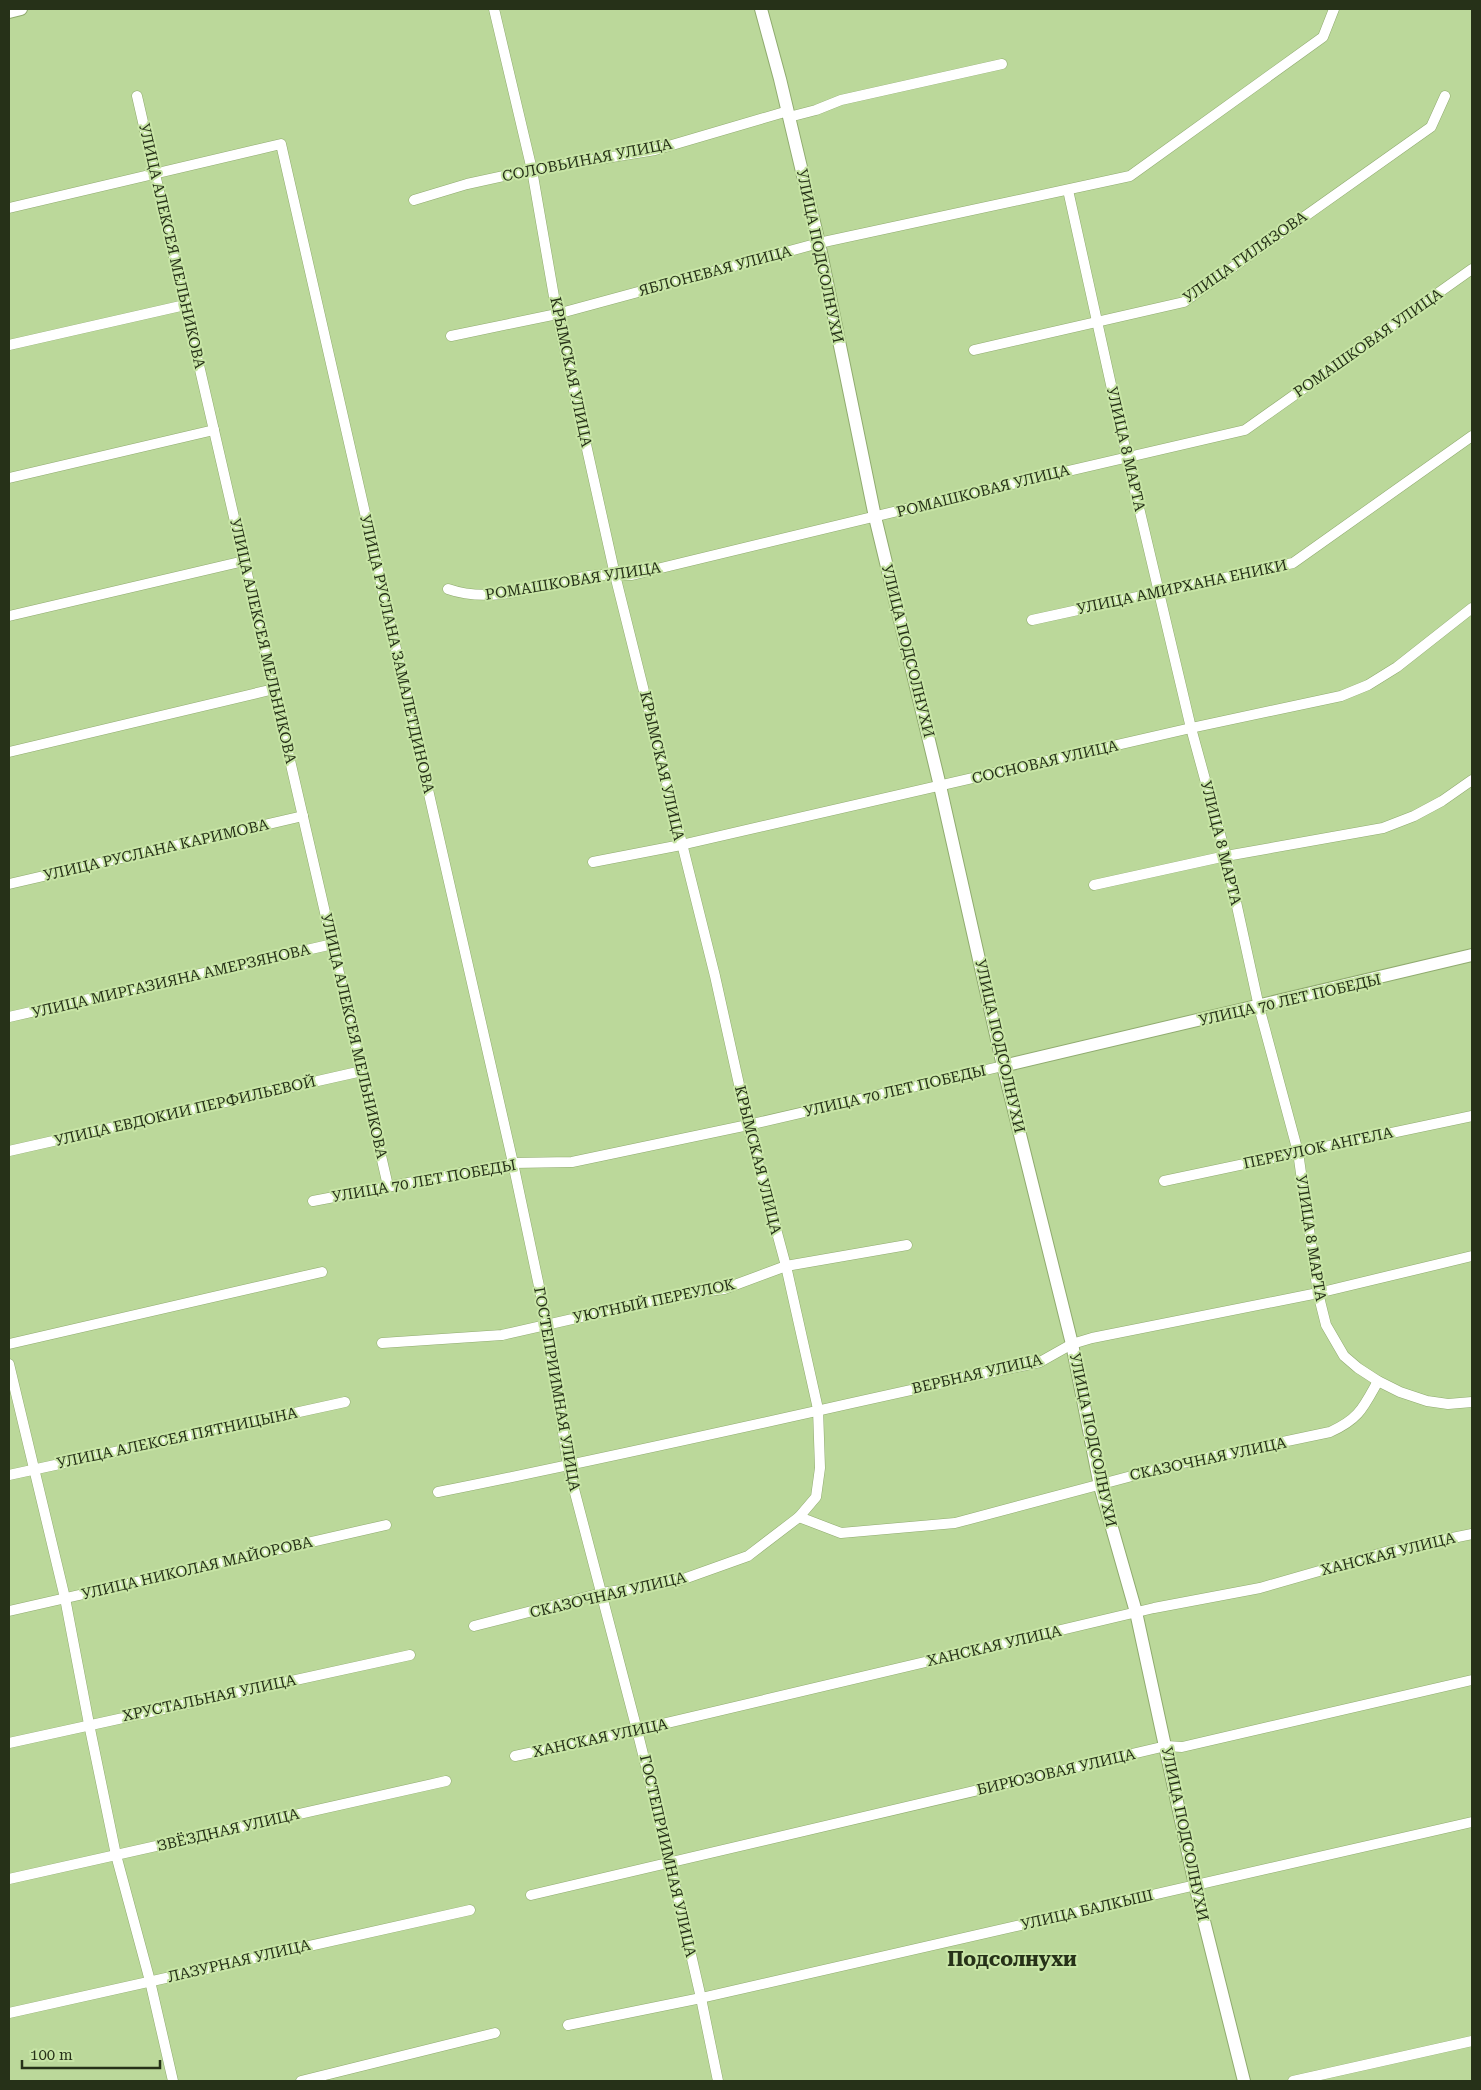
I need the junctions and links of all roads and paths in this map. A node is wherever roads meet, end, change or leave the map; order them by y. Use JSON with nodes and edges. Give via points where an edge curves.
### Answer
{"nodes":[{"id":1,"x":21,"y":9,"type":"edge"},
{"id":2,"x":494,"y":9,"type":"edge"},
{"id":3,"x":760,"y":9,"type":"edge"},
{"id":4,"x":1334,"y":9,"type":"edge"},
{"id":5,"x":9,"y":12,"type":"edge"},
{"id":6,"x":1002,"y":64,"type":"dead end"},
{"id":7,"x":137,"y":96,"type":"dead end"},
{"id":8,"x":1445,"y":96,"type":"dead end"},
{"id":9,"x":788,"y":114,"type":"junction"},
{"id":10,"x":532,"y":170,"type":"junction"},
{"id":11,"x":156,"y":175,"type":"junction"},
{"id":12,"x":1068,"y":190,"type":"junction"},
{"id":13,"x":414,"y":200,"type":"dead end"},
{"id":14,"x":9,"y":208,"type":"edge"},
{"id":15,"x":819,"y":243,"type":"junction"},
{"id":16,"x":1472,"y":269,"type":"edge"},
{"id":17,"x":185,"y":305,"type":"junction"},
{"id":18,"x":557,"y":314,"type":"junction"},
{"id":19,"x":1098,"y":323,"type":"junction"},
{"id":20,"x":450,"y":336,"type":"dead end"},
{"id":21,"x":9,"y":345,"type":"edge"},
{"id":22,"x":974,"y":350,"type":"dead end"},
{"id":23,"x":214,"y":430,"type":"junction"},
{"id":24,"x":1472,"y":436,"type":"edge"},
{"id":25,"x":1127,"y":456,"type":"junction"},
{"id":26,"x":9,"y":478,"type":"edge"},
{"id":27,"x":876,"y":517,"type":"junction"},
{"id":28,"x":244,"y":562,"type":"junction"},
{"id":29,"x":615,"y":575,"type":"junction"},
{"id":30,"x":448,"y":589,"type":"dead end"},
{"id":31,"x":1159,"y":591,"type":"junction"},
{"id":32,"x":1472,"y":608,"type":"edge"},
{"id":33,"x":9,"y":616,"type":"edge"},
{"id":34,"x":1032,"y":620,"type":"dead end"},
{"id":35,"x":274,"y":689,"type":"junction"},
{"id":36,"x":1191,"y":728,"type":"junction"},
{"id":37,"x":9,"y":752,"type":"edge"},
{"id":38,"x":1472,"y":780,"type":"edge"},
{"id":39,"x":940,"y":786,"type":"junction"},
{"id":40,"x":303,"y":816,"type":"junction"},
{"id":41,"x":680,"y":845,"type":"junction"},
{"id":42,"x":1226,"y":856,"type":"junction"},
{"id":43,"x":593,"y":862,"type":"dead end"},
{"id":44,"x":9,"y":884,"type":"edge"},
{"id":45,"x":1094,"y":886,"type":"dead end"},
{"id":46,"x":333,"y":944,"type":"junction"},
{"id":47,"x":1472,"y":955,"type":"edge"},
{"id":48,"x":1259,"y":1007,"type":"junction"},
{"id":49,"x":9,"y":1018,"type":"edge"},
{"id":50,"x":1003,"y":1066,"type":"junction"},
{"id":51,"x":362,"y":1071,"type":"junction"},
{"id":52,"x":1472,"y":1116,"type":"edge"},
{"id":53,"x":748,"y":1126,"type":"junction"},
{"id":54,"x":9,"y":1151,"type":"edge"},
{"id":55,"x":1298,"y":1152,"type":"junction"},
{"id":56,"x":514,"y":1163,"type":"junction"},
{"id":57,"x":1164,"y":1181,"type":"dead end"},
{"id":58,"x":388,"y":1186,"type":"junction"},
{"id":59,"x":313,"y":1201,"type":"dead end"},
{"id":60,"x":907,"y":1245,"type":"dead end"},
{"id":61,"x":1472,"y":1256,"type":"edge"},
{"id":62,"x":786,"y":1266,"type":"junction"},
{"id":63,"x":322,"y":1272,"type":"dead end"},
{"id":64,"x":1318,"y":1293,"type":"junction"},
{"id":65,"x":547,"y":1324,"type":"junction"},
{"id":66,"x":382,"y":1343,"type":"dead end"},
{"id":67,"x":9,"y":1344,"type":"edge"},
{"id":68,"x":1072,"y":1344,"type":"junction"},
{"id":69,"x":9,"y":1364,"type":"edge"},
{"id":70,"x":1378,"y":1381,"type":"junction"},
{"id":71,"x":345,"y":1402,"type":"dead end"},
{"id":72,"x":1472,"y":1402,"type":"edge"},
{"id":73,"x":818,"y":1409,"type":"junction"},
{"id":74,"x":568,"y":1466,"type":"junction"},
{"id":75,"x":34,"y":1469,"type":"junction"},
{"id":76,"x":9,"y":1475,"type":"edge"},
{"id":77,"x":1100,"y":1486,"type":"junction"},
{"id":78,"x":438,"y":1492,"type":"dead end"},
{"id":79,"x":799,"y":1517,"type":"junction"},
{"id":80,"x":386,"y":1525,"type":"dead end"},
{"id":81,"x":1472,"y":1534,"type":"edge"},
{"id":82,"x":602,"y":1594,"type":"junction"},
{"id":83,"x":65,"y":1598,"type":"junction"},
{"id":84,"x":9,"y":1610,"type":"edge"},
{"id":85,"x":1136,"y":1612,"type":"junction"},
{"id":86,"x":474,"y":1626,"type":"dead end"},
{"id":87,"x":410,"y":1655,"type":"dead end"},
{"id":88,"x":1472,"y":1680,"type":"edge"},
{"id":89,"x":89,"y":1724,"type":"junction"},
{"id":90,"x":637,"y":1730,"type":"junction"},
{"id":91,"x":9,"y":1743,"type":"edge"},
{"id":92,"x":1166,"y":1746,"type":"junction"},
{"id":93,"x":515,"y":1756,"type":"dead end"},
{"id":94,"x":446,"y":1780,"type":"dead end"},
{"id":95,"x":1472,"y":1822,"type":"edge"},
{"id":96,"x":116,"y":1855,"type":"junction"},
{"id":97,"x":670,"y":1863,"type":"junction"},
{"id":98,"x":9,"y":1879,"type":"edge"},
{"id":99,"x":1196,"y":1885,"type":"junction"},
{"id":100,"x":531,"y":1894,"type":"dead end"},
{"id":101,"x":470,"y":1910,"type":"dead end"},
{"id":102,"x":150,"y":1981,"type":"junction"},
{"id":103,"x":701,"y":1998,"type":"junction"},
{"id":104,"x":9,"y":2013,"type":"edge"},
{"id":105,"x":568,"y":2026,"type":"dead end"},
{"id":106,"x":494,"y":2034,"type":"dead end"},
{"id":107,"x":1472,"y":2040,"type":"edge"},
{"id":108,"x":173,"y":2081,"type":"edge"},
{"id":109,"x":302,"y":2081,"type":"edge"},
{"id":110,"x":718,"y":2081,"type":"edge"},
{"id":111,"x":1244,"y":2081,"type":"edge"},
{"id":112,"x":1293,"y":2081,"type":"edge"}],
"edges":[{"from":1,"to":5,"type":"street"},
{"from":2,"to":10,"type":"street","name":"КРЫМСКАЯ УЛИЦА"},
{"from":3,"to":9,"type":"street","name":"УЛИЦА ПОДСОЛНУХИ"},
{"from":4,"to":12,"type":"street","name":"ЯБЛОНЕВАЯ УЛИЦА","via":[[1323,38],[1130,176]]},
{"from":6,"to":9,"type":"street","name":"СОЛОВЬИНАЯ УЛИЦА"},
{"from":7,"to":11,"type":"street","name":"УЛИЦА АЛЕКСЕЯ МЕЛЬНИКОВА"},
{"from":8,"to":19,"type":"street","name":"УЛИЦА ГИЛЯЗОВА","via":[[1431,127],[1184,302]]},
{"from":9,"to":10,"type":"street","name":"СОЛОВЬИНАЯ УЛИЦА","via":[[655,150]]},
{"from":9,"to":15,"type":"street","name":"УЛИЦА ПОДСОЛНУХИ"},
{"from":10,"to":13,"type":"street","name":"СОЛОВЬИНАЯ УЛИЦА"},
{"from":10,"to":18,"type":"street","name":"КРЫМСКАЯ УЛИЦА"},
{"from":11,"to":14,"type":"street"},
{"from":11,"to":17,"type":"street","name":"УЛИЦА АЛЕКСЕЯ МЕЛЬНИКОВА"},
{"from":11,"to":56,"type":"street","name":"УЛИЦА РУСЛАНА ЗАМАЛЕТДИНОВА","via":[[281,144]]},
{"from":12,"to":15,"type":"street","name":"ЯБЛОНЕВАЯ УЛИЦА"},
{"from":12,"to":19,"type":"street","name":"УЛИЦА 8 МАРТА"},
{"from":15,"to":18,"type":"street","name":"ЯБЛОНЕВАЯ УЛИЦА"},
{"from":15,"to":27,"type":"street","name":"УЛИЦА ПОДСОЛНУХИ"},
{"from":16,"to":25,"type":"street","name":"РОМАШКОВАЯ УЛИЦА","via":[[1245,430]]},
{"from":17,"to":21,"type":"street"},
{"from":17,"to":23,"type":"street","name":"УЛИЦА АЛЕКСЕЯ МЕЛЬНИКОВА"},
{"from":18,"to":20,"type":"street","name":"ЯБЛОНЕВАЯ УЛИЦА"},
{"from":18,"to":29,"type":"street","name":"КРЫМСКАЯ УЛИЦА"},
{"from":19,"to":22,"type":"street","name":"УЛИЦА ГИЛЯЗОВА"},
{"from":19,"to":25,"type":"street","name":"УЛИЦА 8 МАРТА"},
{"from":23,"to":26,"type":"street"},
{"from":23,"to":28,"type":"street","name":"УЛИЦА АЛЕКСЕЯ МЕЛЬНИКОВА"},
{"from":24,"to":31,"type":"street","name":"УЛИЦА АМИРХАНА ЕНИКИ","via":[[1293,563]]},
{"from":25,"to":27,"type":"street","name":"РОМАШКОВАЯ УЛИЦА"},
{"from":25,"to":31,"type":"street","name":"УЛИЦА 8 МАРТА"},
{"from":27,"to":29,"type":"street","name":"РОМАШКОВАЯ УЛИЦА","via":[[632,575]]},
{"from":27,"to":39,"type":"street","name":"УЛИЦА ПОДСОЛНУХИ"},
{"from":28,"to":33,"type":"street"},
{"from":28,"to":35,"type":"street","name":"УЛИЦА АЛЕКСЕЯ МЕЛЬНИКОВА"},
{"from":29,"to":30,"type":"street","name":"РОМАШКОВАЯ УЛИЦА","via":[[590,576],[481,595],[465,595]]},
{"from":29,"to":41,"type":"street","name":"КРЫМСКАЯ УЛИЦА"},
{"from":31,"to":34,"type":"street","name":"УЛИЦА АМИРХАНА ЕНИКИ"},
{"from":31,"to":36,"type":"street","name":"УЛИЦА 8 МАРТА"},
{"from":32,"to":36,"type":"street","name":"СОСНОВАЯ УЛИЦА","via":[[1397,667],[1341,696]]},
{"from":35,"to":37,"type":"street"},
{"from":35,"to":40,"type":"street","name":"УЛИЦА АЛЕКСЕЯ МЕЛЬНИКОВА"},
{"from":36,"to":39,"type":"street","name":"СОСНОВАЯ УЛИЦА"},
{"from":36,"to":42,"type":"street","name":"УЛИЦА 8 МАРТА"},
{"from":38,"to":42,"type":"street","via":[[1442,801],[1383,828]]},
{"from":39,"to":41,"type":"street","name":"СОСНОВАЯ УЛИЦА"},
{"from":39,"to":50,"type":"street","name":"УЛИЦА ПОДСОЛНУХИ"},
{"from":40,"to":44,"type":"street","name":"УЛИЦА РУСЛАНА КАРИМОВА"},
{"from":40,"to":46,"type":"street","name":"УЛИЦА АЛЕКСЕЯ МЕЛЬНИКОВА"},
{"from":41,"to":43,"type":"street","name":"СОСНОВАЯ УЛИЦА"},
{"from":41,"to":53,"type":"street","name":"КРЫМСКАЯ УЛИЦА","via":[[715,976]]},
{"from":42,"to":45,"type":"street"},
{"from":42,"to":48,"type":"street","name":"УЛИЦА 8 МАРТА"},
{"from":46,"to":49,"type":"street","name":"УЛИЦА МИРГАЗИЯНА АМЕРЗЯНОВА"},
{"from":46,"to":51,"type":"street","name":"УЛИЦА АЛЕКСЕЯ МЕЛЬНИКОВА"},
{"from":47,"to":48,"type":"street","name":"УЛИЦА 70 ЛЕТ ПОБЕДЫ"},
{"from":48,"to":50,"type":"street","name":"УЛИЦА 70 ЛЕТ ПОБЕДЫ"},
{"from":48,"to":55,"type":"street","name":"УЛИЦА 8 МАРТА"},
{"from":50,"to":53,"type":"street","name":"УЛИЦА 70 ЛЕТ ПОБЕДЫ"},
{"from":50,"to":68,"type":"street","name":"УЛИЦА ПОДСОЛНУХИ"},
{"from":51,"to":54,"type":"street","name":"УЛИЦА ЕВДОКИИ ПЕРФИЛЬЕВОЙ"},
{"from":51,"to":58,"type":"street","name":"УЛИЦА АЛЕКСЕЯ МЕЛЬНИКОВА"},
{"from":52,"to":55,"type":"street","name":"ПЕРЕУЛОК АНГЕЛА"},
{"from":53,"to":56,"type":"street","name":"УЛИЦА 70 ЛЕТ ПОБЕДЫ","via":[[572,1162]]},
{"from":53,"to":62,"type":"street","name":"КРЫМСКАЯ УЛИЦА"},
{"from":55,"to":57,"type":"street","name":"ПЕРЕУЛОК АНГЕЛА"},
{"from":55,"to":64,"type":"street","name":"УЛИЦА 8 МАРТА"},
{"from":56,"to":58,"type":"street","name":"УЛИЦА 70 ЛЕТ ПОБЕДЫ"},
{"from":56,"to":65,"type":"street","name":"ГОСТЕПРИИМНАЯ УЛИЦА"},
{"from":58,"to":59,"type":"street","name":"УЛИЦА 70 ЛЕТ ПОБЕДЫ"},
{"from":60,"to":62,"type":"street","name":"УЮТНЫЙ ПЕРЕУЛОК"},
{"from":61,"to":64,"type":"street","name":"ВЕРБНАЯ УЛИЦА"},
{"from":62,"to":65,"type":"street","name":"УЮТНЫЙ ПЕРЕУЛОК","via":[[724,1289],[678,1295]]},
{"from":62,"to":73,"type":"street","name":"КРЫМСКАЯ УЛИЦА"},
{"from":63,"to":67,"type":"street"},
{"from":64,"to":68,"type":"street","name":"ВЕРБНАЯ УЛИЦА"},
{"from":64,"to":70,"type":"street","name":"УЛИЦА 8 МАРТА","via":[[1326,1325],[1344,1356]]},
{"from":65,"to":66,"type":"street","name":"УЮТНЫЙ ПЕРЕУЛОК","via":[[502,1335]]},
{"from":65,"to":74,"type":"street","name":"ГОСТЕПРИИМНАЯ УЛИЦА"},
{"from":68,"to":73,"type":"street","name":"ВЕРБНАЯ УЛИЦА","via":[[1040,1362]]},
{"from":68,"to":77,"type":"street","name":"УЛИЦА ПОДСОЛНУХИ"},
{"from":69,"to":75,"type":"street"},
{"from":70,"to":72,"type":"street","name":"УЛИЦА 8 МАРТА","via":[[1426,1400],[1448,1404]]},
{"from":70,"to":77,"type":"street","name":"СКАЗОЧНАЯ УЛИЦА","via":[[1360,1412],[1348,1424],[1330,1432],[1177,1464]]},
{"from":71,"to":75,"type":"street","name":"УЛИЦА АЛЕКСЕЯ ПЯТНИЦЫНА"},
{"from":73,"to":74,"type":"street","name":"ВЕРБНАЯ УЛИЦА"},
{"from":73,"to":79,"type":"street","name":"КРЫМСКАЯ УЛИЦА","via":[[820,1468],[816,1496]]},
{"from":74,"to":78,"type":"street","name":"ВЕРБНАЯ УЛИЦА"},
{"from":74,"to":82,"type":"street","name":"ГОСТЕПРИИМНАЯ УЛИЦА"},
{"from":75,"to":76,"type":"street","name":"УЛИЦА АЛЕКСЕЯ ПЯТНИЦЫНА"},
{"from":75,"to":83,"type":"street"},
{"from":77,"to":79,"type":"street","name":"СКАЗОЧНАЯ УЛИЦА","via":[[955,1523],[841,1533]]},
{"from":77,"to":85,"type":"street","name":"УЛИЦА ПОДСОЛНУХИ"},
{"from":79,"to":82,"type":"street","name":"СКАЗОЧНАЯ УЛИЦА","via":[[748,1556],[678,1581]]},
{"from":80,"to":83,"type":"street","name":"УЛИЦА НИКОЛАЯ МАЙОРОВА"},
{"from":81,"to":85,"type":"street","name":"ХАНСКАЯ УЛИЦА","via":[[1389,1551],[1260,1588]]},
{"from":82,"to":86,"type":"street","name":"СКАЗОЧНАЯ УЛИЦА"},
{"from":82,"to":90,"type":"street","name":"ГОСТЕПРИИМНАЯ УЛИЦА"},
{"from":83,"to":84,"type":"street","name":"УЛИЦА НИКОЛАЯ МАЙОРОВА"},
{"from":83,"to":89,"type":"street"},
{"from":85,"to":90,"type":"street","name":"ХАНСКАЯ УЛИЦА"},
{"from":85,"to":92,"type":"street","name":"УЛИЦА ПОДСОЛНУХИ"},
{"from":87,"to":89,"type":"street","name":"ХРУСТАЛЬНАЯ УЛИЦА"},
{"from":88,"to":92,"type":"street","name":"БИРЮЗОВАЯ УЛИЦА","via":[[1182,1747]]},
{"from":89,"to":91,"type":"street","name":"ХРУСТАЛЬНАЯ УЛИЦА"},
{"from":89,"to":96,"type":"street"},
{"from":90,"to":93,"type":"street","name":"ХАНСКАЯ УЛИЦА"},
{"from":90,"to":97,"type":"street","name":"ГОСТЕПРИИМНАЯ УЛИЦА"},
{"from":92,"to":97,"type":"street","name":"БИРЮЗОВАЯ УЛИЦА"},
{"from":92,"to":99,"type":"street","name":"УЛИЦА ПОДСОЛНУХИ"},
{"from":94,"to":96,"type":"street","name":"ЗВЁЗДНАЯ УЛИЦА"},
{"from":95,"to":99,"type":"street","name":"УЛИЦА БАЛКЫШ"},
{"from":96,"to":98,"type":"street","name":"ЗВЁЗДНАЯ УЛИЦА"},
{"from":96,"to":102,"type":"street"},
{"from":97,"to":100,"type":"street","name":"БИРЮЗОВАЯ УЛИЦА"},
{"from":97,"to":103,"type":"street","name":"ГОСТЕПРИИМНАЯ УЛИЦА"},
{"from":99,"to":103,"type":"street","name":"УЛИЦА БАЛКЫШ"},
{"from":99,"to":111,"type":"street","name":"УЛИЦА ПОДСОЛНУХИ"},
{"from":101,"to":102,"type":"street","name":"ЛАЗУРНАЯ УЛИЦА"},
{"from":102,"to":104,"type":"street","name":"ЛАЗУРНАЯ УЛИЦА"},
{"from":102,"to":108,"type":"street"},
{"from":103,"to":105,"type":"street","name":"УЛИЦА БАЛКЫШ"},
{"from":103,"to":110,"type":"street","name":"ГОСТЕПРИИМНАЯ УЛИЦА"},
{"from":106,"to":109,"type":"street"},
{"from":107,"to":112,"type":"street"}]}
